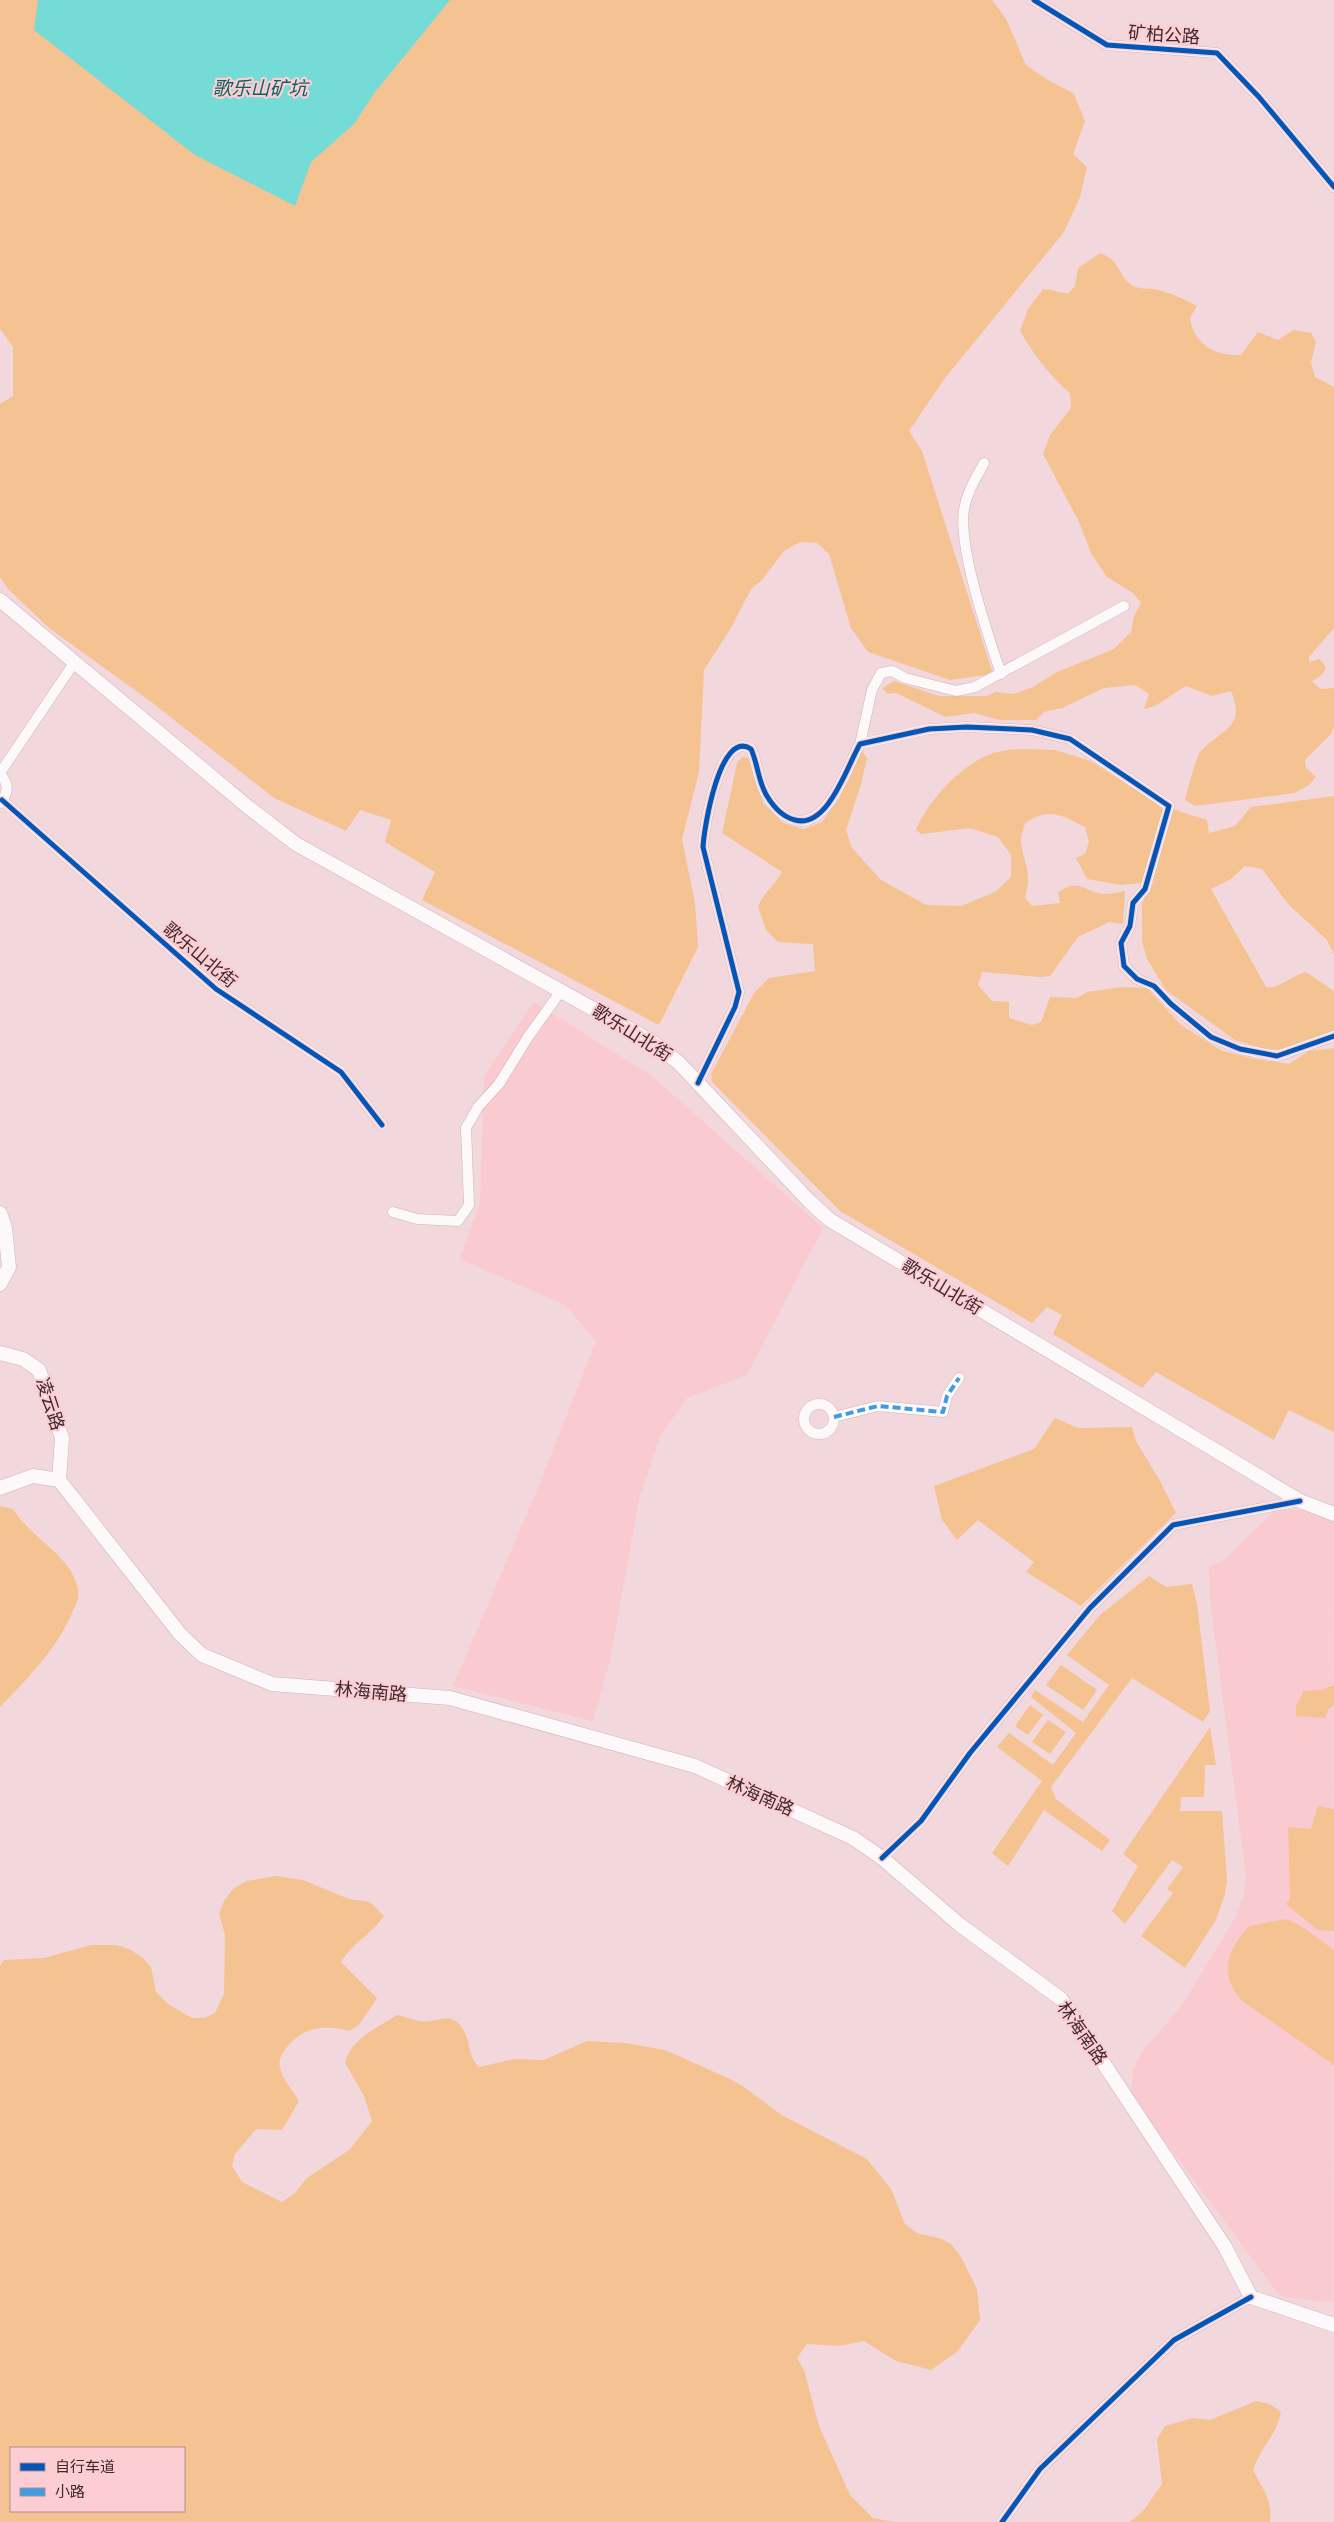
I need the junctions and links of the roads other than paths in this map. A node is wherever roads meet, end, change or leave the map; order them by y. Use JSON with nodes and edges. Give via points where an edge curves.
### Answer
{"nodes":[{"id":1,"x":1034,"y":0,"type":"edge"},
{"id":2,"x":1334,"y":187,"type":"edge"},
{"id":3,"x":984,"y":463,"type":"dead end"},
{"id":4,"x":0,"y":600,"type":"edge"},
{"id":5,"x":1124,"y":606,"type":"dead end"},
{"id":6,"x":74,"y":663,"type":"junction"},
{"id":7,"x":1002,"y":674,"type":"junction"},
{"id":8,"x":860,"y":744,"type":"junction"},
{"id":9,"x":0,"y":773,"type":"edge"},
{"id":10,"x":1,"y":802,"type":"edge"},
{"id":11,"x":561,"y":990,"type":"junction"},
{"id":12,"x":1334,"y":1036,"type":"edge"},
{"id":13,"x":698,"y":1084,"type":"junction"},
{"id":14,"x":382,"y":1125,"type":"dead end"},
{"id":15,"x":393,"y":1212,"type":"dead end"},
{"id":16,"x":0,"y":1213,"type":"edge"},
{"id":17,"x":0,"y":1284,"type":"edge"},
{"id":18,"x":0,"y":1353,"type":"edge"},
{"id":19,"x":959,"y":1378,"type":"dead end"},
{"id":20,"x":834,"y":1417,"type":"dead end"},
{"id":21,"x":59,"y":1480,"type":"junction"},
{"id":22,"x":0,"y":1488,"type":"edge"},
{"id":23,"x":1300,"y":1501,"type":"junction"},
{"id":24,"x":1334,"y":1514,"type":"edge"},
{"id":25,"x":882,"y":1858,"type":"junction"},
{"id":26,"x":1251,"y":2296,"type":"junction"},
{"id":27,"x":1334,"y":2325,"type":"edge"},
{"id":28,"x":1002,"y":2522,"type":"edge"}],
"edges":[{"from":1,"to":2,"type":"street","name":"矿柏公路","via":[[1107,45],[1218,53]]},
{"from":3,"to":7,"type":"street","via":[[967,495],[964,542]]},
{"from":4,"to":6,"type":"main road","name":"歌乐山北街"},
{"from":5,"to":7,"type":"street"},
{"from":6,"to":9,"type":"street","name":"歌乐山北街"},
{"from":6,"to":11,"type":"main road","name":"歌乐山北街","via":[[296,844]]},
{"from":7,"to":8,"type":"street","via":[[975,687],[956,691],[905,678],[892,671],[881,673],[872,690]]},
{"from":8,"to":12,"type":"street","via":[[929,729],[967,727],[1032,730],[1070,739],[1090,750],[1169,806],[1144,889],[1133,903],[1130,926],[1121,943],[1124,966],[1137,979],[1154,986],[1212,1037],[1240,1049],[1277,1056]]},
{"from":8,"to":13,"type":"street","via":[[826,807],[820,814],[802,822],[785,816],[766,794],[751,749],[739,746],[731,751],[721,766],[704,828],[703,847],[739,992]]},
{"from":9,"to":10,"type":"street","name":"歌乐山北街","via":[[7,786]]},
{"from":10,"to":14,"type":"street","name":"歌乐山北街","via":[[216,988],[341,1072]]},
{"from":11,"to":13,"type":"main road","name":"歌乐山北街","via":[[651,1041]]},
{"from":11,"to":15,"type":"street","via":[[466,1128],[469,1205],[458,1221],[417,1219]]},
{"from":13,"to":23,"type":"main road","name":"歌乐山北街","via":[[830,1220]]},
{"from":16,"to":17,"type":"main road","via":[[9,1267]]},
{"from":18,"to":21,"type":"main road","name":"凌云路","via":[[23,1359],[39,1370],[62,1438]]},
{"from":19,"to":20,"type":"street","via":[[947,1396],[942,1412],[878,1406]]},
{"from":21,"to":22,"type":"main road","via":[[32,1476]]},
{"from":21,"to":25,"type":"main road","name":"林海南路","via":[[180,1634],[202,1655],[272,1684],[450,1698],[695,1766],[853,1838]]},
{"from":23,"to":24,"type":"main road","name":"歌乐山北街"},
{"from":23,"to":25,"type":"street","via":[[1173,1525],[1090,1608],[970,1753],[921,1821]]},
{"from":25,"to":26,"type":"main road","name":"林海南路","via":[[960,1925],[1061,1999],[1224,2246]]},
{"from":26,"to":27,"type":"main road"},
{"from":26,"to":28,"type":"street","via":[[1174,2340],[1040,2469]]}]}
